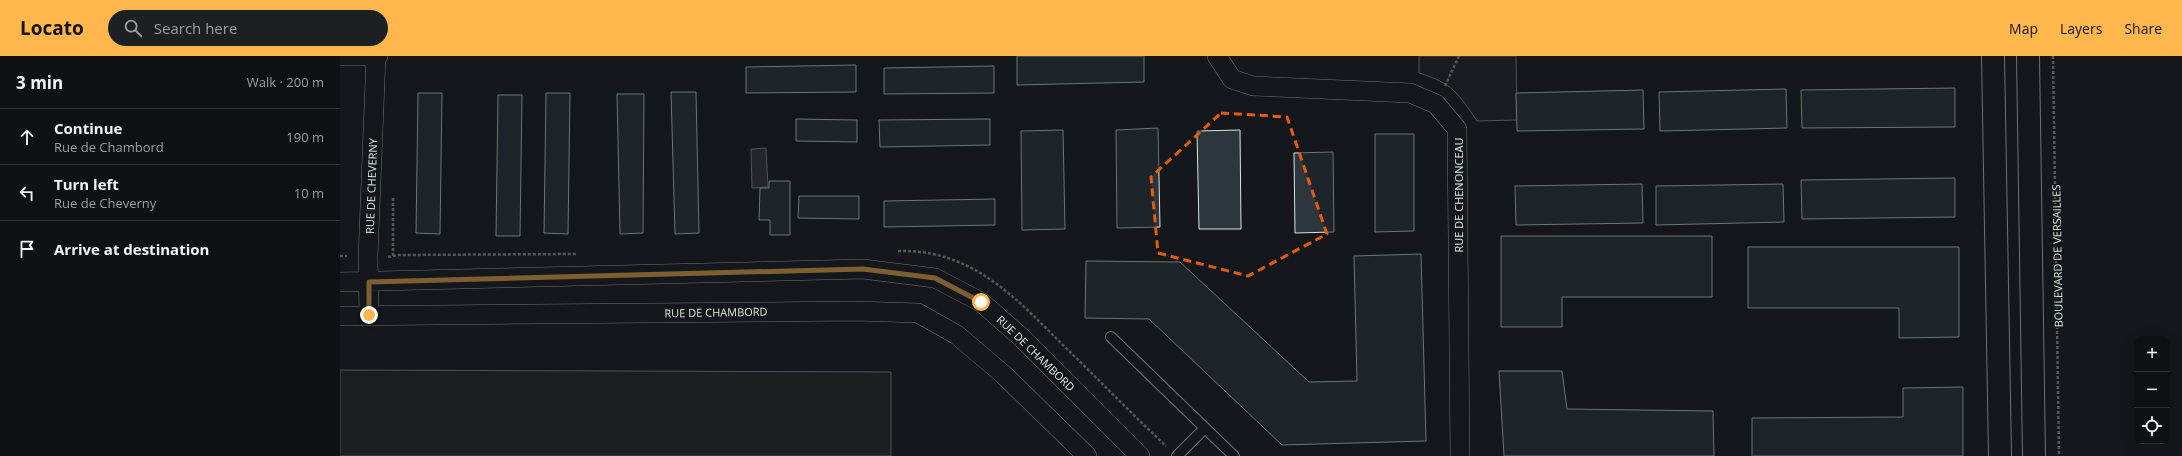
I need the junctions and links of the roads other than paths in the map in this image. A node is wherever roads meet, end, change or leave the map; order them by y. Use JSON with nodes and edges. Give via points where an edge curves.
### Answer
{"nodes":[{"id":1,"x":340,"y":56,"type":"edge"},
{"id":2,"x":377,"y":56,"type":"edge"},
{"id":3,"x":1217,"y":56,"type":"edge"},
{"id":4,"x":1993,"y":56,"type":"edge"},
{"id":5,"x":2028,"y":56,"type":"edge"},
{"id":6,"x":340,"y":282,"type":"edge"},
{"id":7,"x":369,"y":282,"type":"junction"},
{"id":8,"x":369,"y":315,"type":"junction"},
{"id":9,"x":340,"y":316,"type":"edge"},
{"id":10,"x":1111,"y":337,"type":"dead end"},
{"id":11,"x":1205,"y":428,"type":"junction"},
{"id":12,"x":1087,"y":456,"type":"edge"},
{"id":13,"x":1140,"y":456,"type":"edge"},
{"id":14,"x":1177,"y":456,"type":"edge"},
{"id":15,"x":1234,"y":456,"type":"edge"},
{"id":16,"x":1460,"y":456,"type":"edge"},
{"id":17,"x":2000,"y":456,"type":"edge"},
{"id":18,"x":2034,"y":456,"type":"edge"}],
"edges":[{"from":1,"to":2,"type":"street"},
{"from":2,"to":7,"type":"street","name":"RUE DE CHEVERNY"},
{"from":3,"to":16,"type":"street","name":"RUE DE CHENONCEAU","via":[[1232,78],[1253,86],[1410,93],[1436,104],[1457,129]]},
{"from":4,"to":17,"type":"street"},
{"from":5,"to":18,"type":"street"},
{"from":6,"to":7,"type":"street","name":"RUE DE CHAMBORD"},
{"from":7,"to":8,"type":"street","name":"RUE DE CHEVERNY"},
{"from":7,"to":13,"type":"street","name":"RUE DE CHAMBORD","via":[[863,269],[935,278],[981,302],[1021,337]]},
{"from":8,"to":9,"type":"street","name":"RUE DE CHAMBORD"},
{"from":8,"to":12,"type":"street","name":"RUE DE CHAMBORD","via":[[854,311],[918,313],[957,335],[1004,375]]},
{"from":10,"to":11,"type":"lane"},
{"from":11,"to":14,"type":"lane"},
{"from":11,"to":15,"type":"lane"}]}
